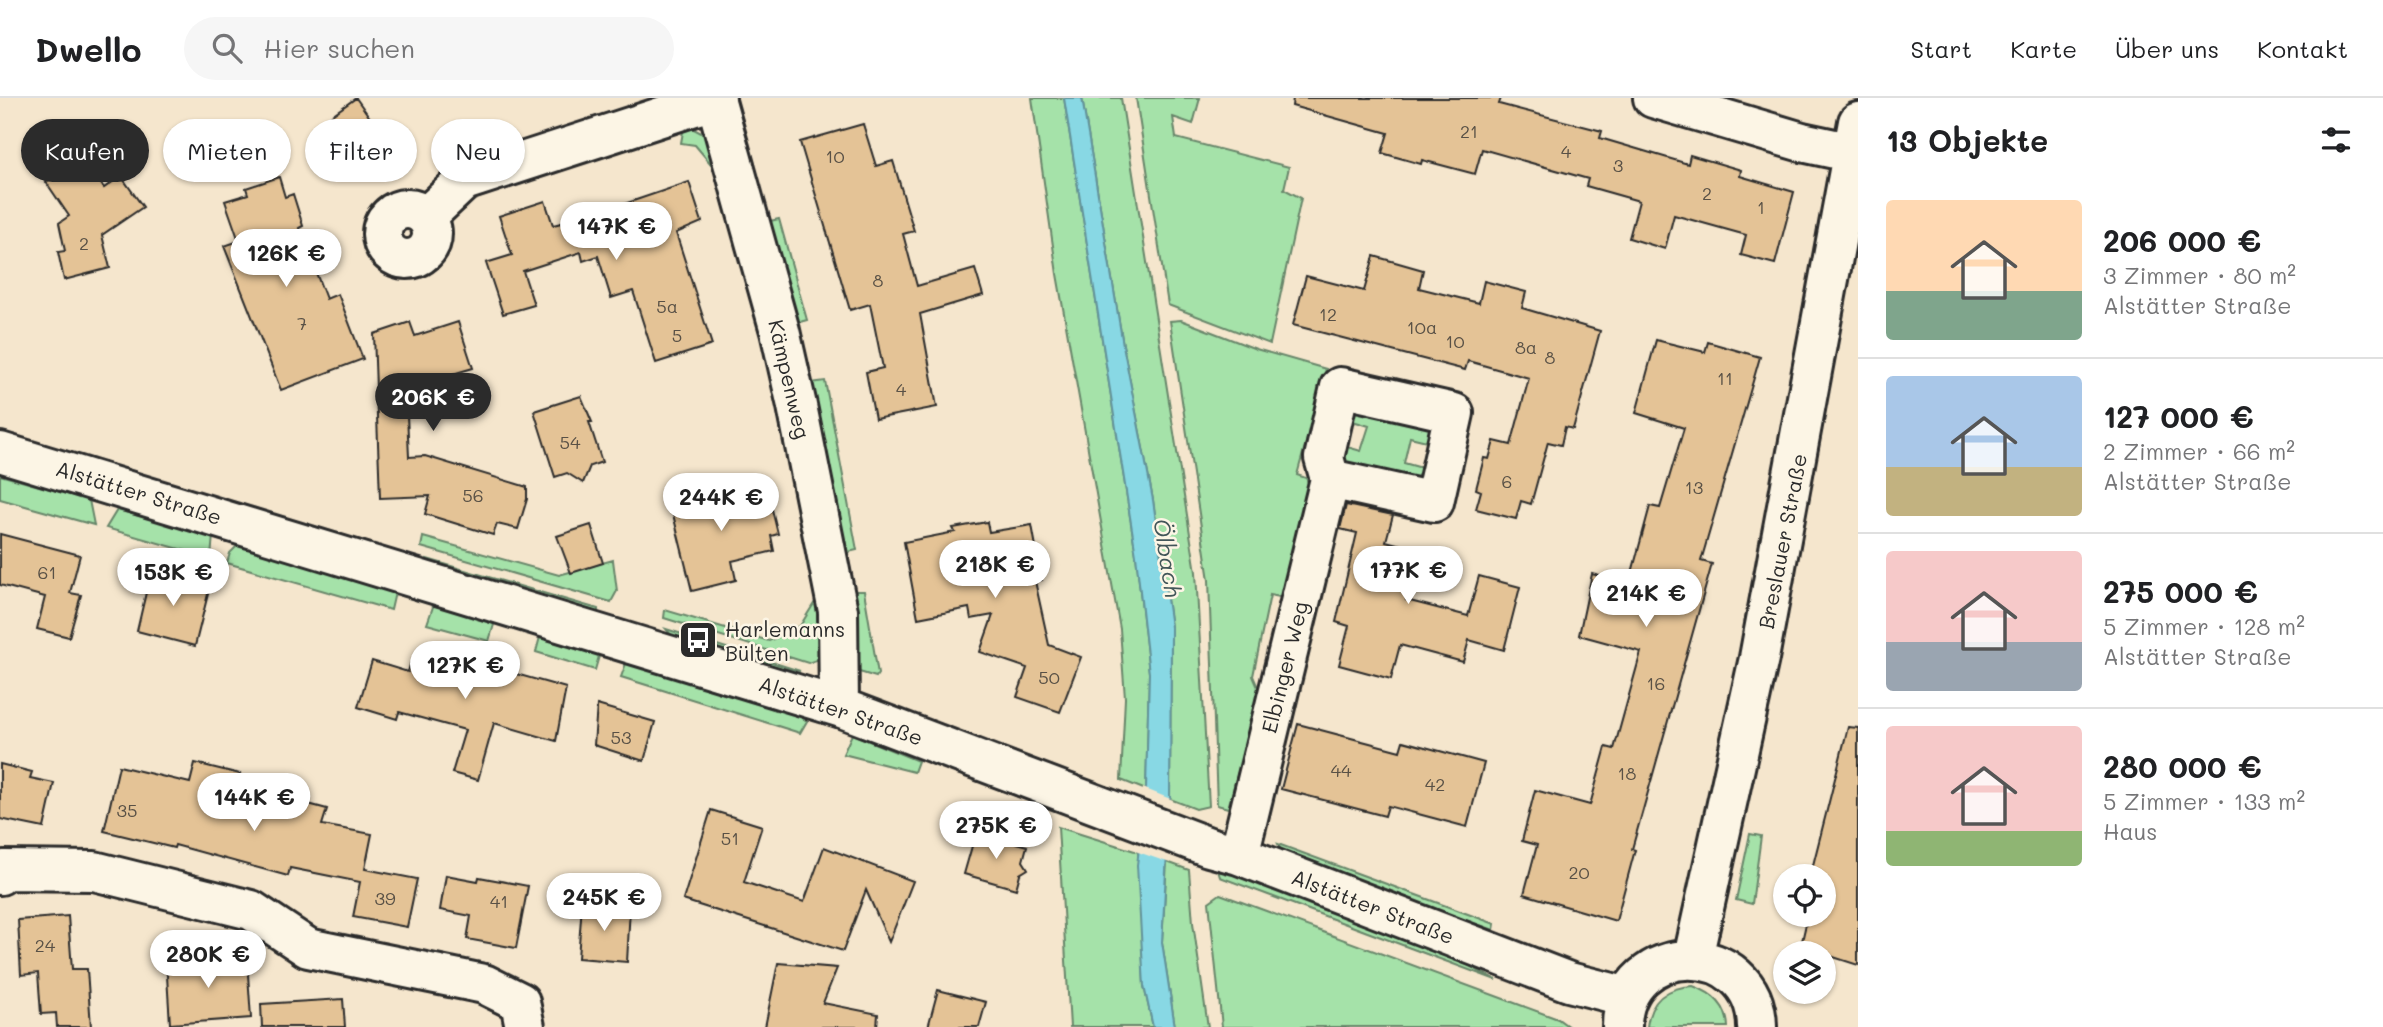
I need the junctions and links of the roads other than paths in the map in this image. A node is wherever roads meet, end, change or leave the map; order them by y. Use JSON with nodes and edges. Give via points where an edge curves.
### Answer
{"nodes":[{"id":1,"x":1653,"y":98,"type":"edge"},
{"id":2,"x":715,"y":99,"type":"edge"},
{"id":3,"x":1856,"y":143,"type":"edge"},
{"id":4,"x":426,"y":217,"type":"dead end"},
{"id":5,"x":0,"y":452,"type":"edge"},
{"id":6,"x":1330,"y":479,"type":"dead end"},
{"id":7,"x":839,"y":706,"type":"junction"},
{"id":8,"x":1239,"y":855,"type":"junction"},
{"id":9,"x":0,"y":874,"type":"edge"},
{"id":10,"x":1693,"y":958,"type":"junction"},
{"id":11,"x":1625,"y":1012,"type":"edge"},
{"id":12,"x":525,"y":1027,"type":"edge"},
{"id":13,"x":1757,"y":1027,"type":"edge"}],
"edges":[{"from":1,"to":3,"type":"street","via":[[1802,142]]},
{"from":2,"to":4,"type":"street","via":[[464,181]]},
{"from":2,"to":7,"type":"street","name":"Kämpenweg","via":[[780,331],[803,433],[838,611]]},
{"from":3,"to":10,"type":"street","name":"Breslauer Straße","via":[[1759,658]]},
{"from":5,"to":7,"type":"street","name":"Alstätter Straße"},
{"from":6,"to":8,"type":"street","name":"Elbinger Weg"},
{"from":7,"to":8,"type":"street","name":"Alstätter Straße"},
{"from":8,"to":11,"type":"street","name":"Alstätter Straße","via":[[1569,982]]},
{"from":9,"to":12,"type":"street","via":[[4,870],[94,872],[251,910],[308,948],[484,984],[520,1002]]},
{"from":10,"to":11,"type":"street","via":[[1660,965],[1642,978]]},
{"from":10,"to":13,"type":"street","via":[[1726,970],[1742,984],[1752,1002]]}]}
